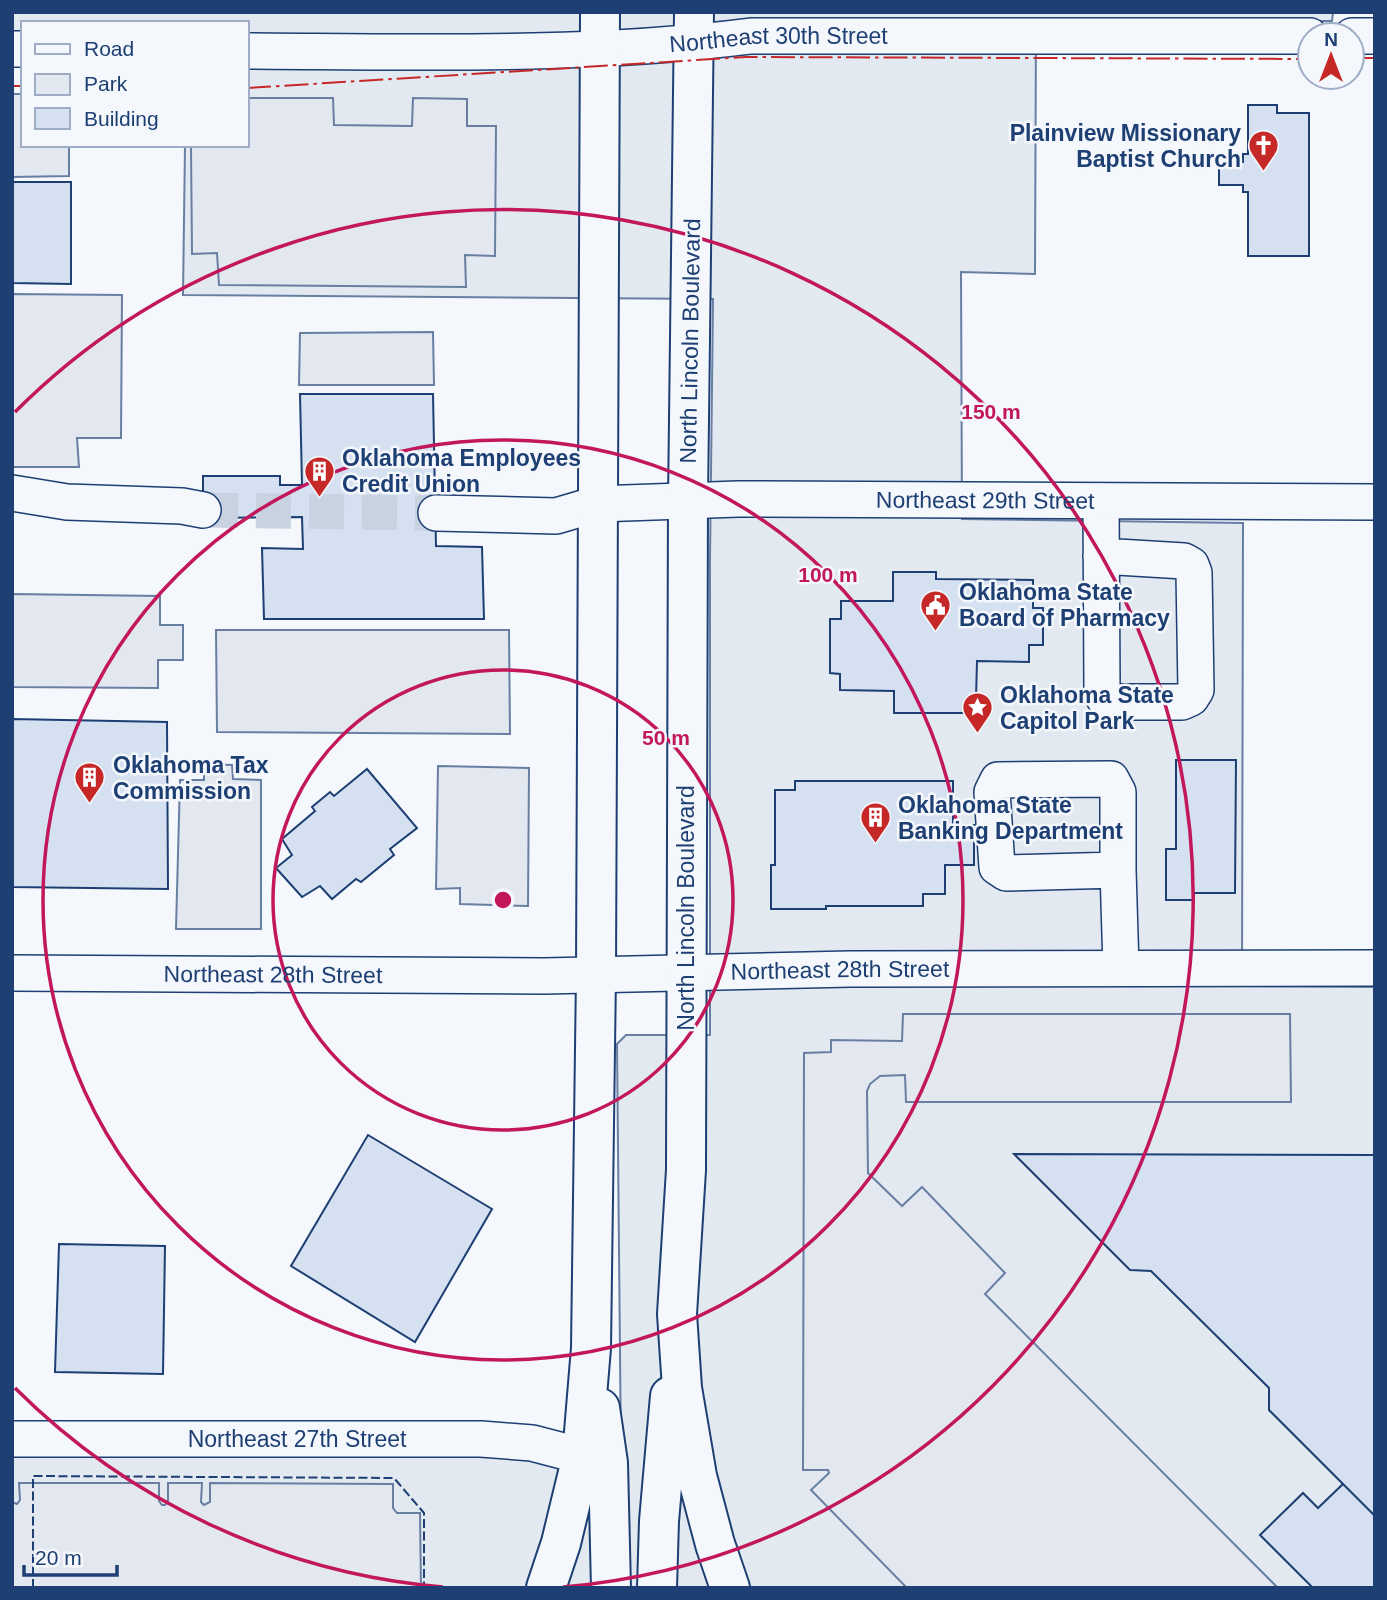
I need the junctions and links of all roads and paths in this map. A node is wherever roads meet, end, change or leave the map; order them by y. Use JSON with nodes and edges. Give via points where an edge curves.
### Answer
{"nodes":[{"id":1,"x":694,"y":28,"type":"edge"},
{"id":2,"x":600,"y":31,"type":"edge"},
{"id":3,"x":1296,"y":36,"type":"edge"},
{"id":4,"x":248,"y":51,"type":"edge"},
{"id":5,"x":12,"y":494,"type":"edge"},
{"id":6,"x":688,"y":501,"type":"junction"},
{"id":7,"x":1101,"y":501,"type":"junction"},
{"id":8,"x":1375,"y":502,"type":"edge"},
{"id":9,"x":597,"y":504,"type":"junction"},
{"id":10,"x":203,"y":510,"type":"tunnel mouth"},
{"id":11,"x":436,"y":513,"type":"tunnel mouth"},
{"id":12,"x":1101,"y":556,"type":"junction"},
{"id":13,"x":1118,"y":870,"type":"dead end"},
{"id":14,"x":1121,"y":968,"type":"junction"},
{"id":15,"x":1375,"y":968,"type":"edge"},
{"id":16,"x":685,"y":972,"type":"junction"},
{"id":17,"x":12,"y":973,"type":"edge"},
{"id":18,"x":596,"y":974,"type":"junction"},
{"id":19,"x":677,"y":1314,"type":"junction"},
{"id":20,"x":591,"y":1348,"type":"junction"},
{"id":21,"x":12,"y":1439,"type":"edge"},
{"id":22,"x":582,"y":1456,"type":"junction"},
{"id":23,"x":546,"y":1588,"type":"edge"},
{"id":24,"x":611,"y":1588,"type":"edge"},
{"id":25,"x":657,"y":1588,"type":"edge"},
{"id":26,"x":730,"y":1588,"type":"edge"}],
"edges":[{"from":1,"to":2,"type":"street","name":"Northeast 30th Street"},
{"from":1,"to":3,"type":"street","name":"Northeast 30th Street","via":[[751,36]]},
{"from":1,"to":6,"type":"main road","name":"North Lincoln Boulevard"},
{"from":2,"to":4,"type":"street","name":"Northeast 30th Street","via":[[529,52]]},
{"from":2,"to":9,"type":"main road"},
{"from":5,"to":10,"type":"street"},
{"from":6,"to":7,"type":"street","name":"Northeast 29th Street"},
{"from":6,"to":9,"type":"street","name":"Northeast 29th Street"},
{"from":6,"to":16,"type":"main road","name":"North Lincoln Boulevard"},
{"from":7,"to":8,"type":"street","name":"Northeast 29th Street"},
{"from":7,"to":12,"type":"street"},
{"from":9,"to":11,"type":"street","name":"Northeast 29th Street","via":[[556,516]]},
{"from":9,"to":18,"type":"main road"},
{"from":12,"to":12,"type":"street","via":[[1104,698],[1113,702],[1182,702],[1191,698],[1196,690],[1191,565]]},
{"from":13,"to":14,"type":"street"},
{"from":14,"to":15,"type":"street","name":"Northeast 28th Street"},
{"from":14,"to":16,"type":"street","name":"Northeast 28th Street"},
{"from":16,"to":18,"type":"street","name":"Northeast 28th Street"},
{"from":16,"to":19,"type":"main road","name":"North Lincoln Boulevard","via":[[686,1170]]},
{"from":17,"to":18,"type":"street","name":"Northeast 28th Street"},
{"from":18,"to":20,"type":"main road"},
{"from":19,"to":25,"type":"main road"},
{"from":19,"to":26,"type":"main road","name":"North Lincoln Boulevard","via":[[682,1388],[697,1476]]},
{"from":20,"to":22,"type":"main road"},
{"from":20,"to":24,"type":"main road","via":[[608,1463]]},
{"from":21,"to":22,"type":"street","name":"Northeast 27th Street","via":[[481,1439],[532,1444]]},
{"from":22,"to":23,"type":"main road"}]}
